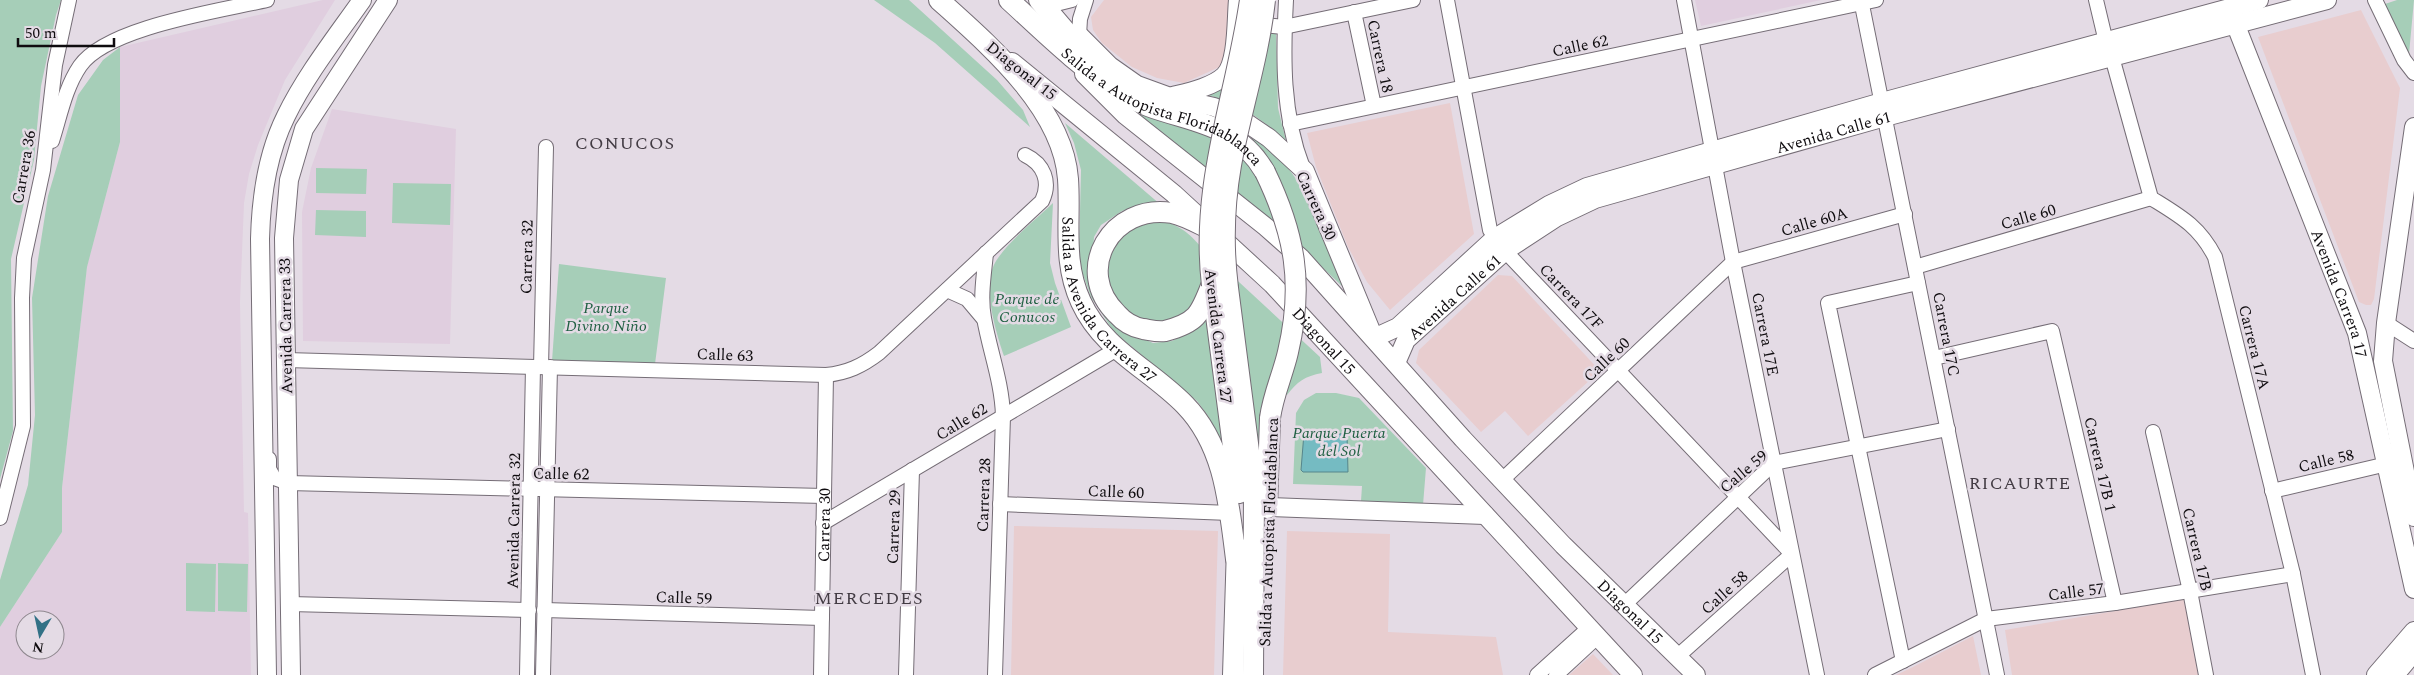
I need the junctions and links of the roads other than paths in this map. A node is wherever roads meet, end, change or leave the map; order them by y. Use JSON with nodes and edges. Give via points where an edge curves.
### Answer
{"nodes":[{"id":1,"x":68,"y":0,"type":"edge"},
{"id":2,"x":267,"y":0,"type":"edge"},
{"id":3,"x":349,"y":0,"type":"edge"},
{"id":4,"x":362,"y":0,"type":"edge"},
{"id":5,"x":939,"y":0,"type":"edge"},
{"id":6,"x":1009,"y":0,"type":"edge"},
{"id":7,"x":1072,"y":0,"type":"edge"},
{"id":8,"x":1086,"y":0,"type":"edge"},
{"id":9,"x":1238,"y":0,"type":"edge"},
{"id":10,"x":1250,"y":0,"type":"edge"},
{"id":11,"x":1265,"y":0,"type":"edge"},
{"id":12,"x":1286,"y":0,"type":"edge"},
{"id":13,"x":1413,"y":0,"type":"edge"},
{"id":14,"x":1447,"y":0,"type":"edge"},
{"id":15,"x":1684,"y":0,"type":"edge"},
{"id":16,"x":1876,"y":0,"type":"edge"},
{"id":17,"x":2096,"y":0,"type":"edge"},
{"id":18,"x":2260,"y":0,"type":"edge"},
{"id":19,"x":2327,"y":0,"type":"edge"},
{"id":20,"x":2375,"y":0,"type":"edge"},
{"id":21,"x":386,"y":1,"type":"edge"},
{"id":22,"x":1043,"y":2,"type":"edge"},
{"id":23,"x":1861,"y":2,"type":"edge"},
{"id":24,"x":2230,"y":11,"type":"edge"},
{"id":25,"x":1354,"y":12,"type":"junction"},
{"id":26,"x":1236,"y":23,"type":"junction"},
{"id":27,"x":1284,"y":26,"type":"junction"},
{"id":28,"x":1079,"y":35,"type":"junction"},
{"id":29,"x":982,"y":39,"type":"junction"},
{"id":30,"x":1693,"y":39,"type":"junction"},
{"id":31,"x":1054,"y":41,"type":"junction"},
{"id":32,"x":332,"y":42,"type":"junction"},
{"id":33,"x":2109,"y":49,"type":"junction"},
{"id":34,"x":2414,"y":73,"type":"edge"},
{"id":35,"x":1464,"y":87,"type":"junction"},
{"id":36,"x":1113,"y":88,"type":"junction"},
{"id":37,"x":1170,"y":97,"type":"junction"},
{"id":38,"x":1374,"y":106,"type":"junction"},
{"id":39,"x":1884,"y":110,"type":"junction"},
{"id":40,"x":1290,"y":124,"type":"junction"},
{"id":41,"x":2414,"y":127,"type":"edge"},
{"id":42,"x":546,"y":147,"type":"dead end"},
{"id":43,"x":1025,"y":155,"type":"dead end"},
{"id":44,"x":1715,"y":158,"type":"junction"},
{"id":45,"x":43,"y":170,"type":"junction"},
{"id":46,"x":1304,"y":171,"type":"junction"},
{"id":47,"x":2151,"y":198,"type":"junction"},
{"id":48,"x":1905,"y":214,"type":"junction"},
{"id":49,"x":1214,"y":231,"type":"junction"},
{"id":50,"x":1500,"y":245,"type":"junction"},
{"id":51,"x":986,"y":253,"type":"junction"},
{"id":52,"x":1734,"y":262,"type":"junction"},
{"id":53,"x":1915,"y":267,"type":"junction"},
{"id":54,"x":1918,"y":283,"type":"junction"},
{"id":55,"x":1220,"y":286,"type":"junction"},
{"id":56,"x":947,"y":290,"type":"junction"},
{"id":57,"x":984,"y":319,"type":"junction"},
{"id":58,"x":2385,"y":327,"type":"junction"},
{"id":59,"x":2357,"y":333,"type":"junction"},
{"id":60,"x":1374,"y":338,"type":"junction"},
{"id":61,"x":2414,"y":341,"type":"edge"},
{"id":62,"x":1117,"y":349,"type":"junction"},
{"id":63,"x":1934,"y":358,"type":"junction"},
{"id":64,"x":286,"y":360,"type":"junction"},
{"id":65,"x":1396,"y":363,"type":"junction"},
{"id":66,"x":541,"y":367,"type":"junction"},
{"id":67,"x":1619,"y":371,"type":"junction"},
{"id":68,"x":826,"y":375,"type":"junction"},
{"id":69,"x":262,"y":392,"type":"junction"},
{"id":70,"x":1003,"y":416,"type":"junction"},
{"id":71,"x":1948,"y":429,"type":"junction"},
{"id":72,"x":2153,"y":432,"type":"dead end"},
{"id":73,"x":1858,"y":446,"type":"junction"},
{"id":74,"x":1774,"y":463,"type":"junction"},
{"id":75,"x":2387,"y":464,"type":"junction"},
{"id":76,"x":912,"y":470,"type":"junction"},
{"id":77,"x":271,"y":474,"type":"joint"},
{"id":78,"x":1502,"y":480,"type":"junction"},
{"id":79,"x":2410,"y":480,"type":"edge"},
{"id":80,"x":288,"y":483,"type":"junction"},
{"id":81,"x":531,"y":489,"type":"junction"},
{"id":82,"x":547,"y":490,"type":"junction"},
{"id":83,"x":2272,"y":491,"type":"junction"},
{"id":84,"x":824,"y":496,"type":"junction"},
{"id":85,"x":1738,"y":497,"type":"junction"},
{"id":86,"x":1000,"y":504,"type":"junction"},
{"id":87,"x":1267,"y":507,"type":"junction"},
{"id":88,"x":1230,"y":513,"type":"junction"},
{"id":89,"x":1485,"y":515,"type":"junction"},
{"id":90,"x":2414,"y":517,"type":"edge"},
{"id":91,"x":0,"y":518,"type":"edge"},
{"id":92,"x":823,"y":523,"type":"junction"},
{"id":93,"x":1792,"y":554,"type":"junction"},
{"id":94,"x":1236,"y":559,"type":"junction"},
{"id":95,"x":2293,"y":574,"type":"junction"},
{"id":96,"x":2414,"y":589,"type":"edge"},
{"id":97,"x":2190,"y":591,"type":"junction"},
{"id":98,"x":290,"y":604,"type":"junction"},
{"id":99,"x":1625,"y":604,"type":"junction"},
{"id":100,"x":2115,"y":604,"type":"junction"},
{"id":101,"x":528,"y":610,"type":"junction"},
{"id":102,"x":544,"y":610,"type":"junction"},
{"id":103,"x":822,"y":618,"type":"junction"},
{"id":104,"x":1986,"y":619,"type":"junction"},
{"id":105,"x":2414,"y":631,"type":"edge"},
{"id":106,"x":1593,"y":632,"type":"junction"},
{"id":107,"x":2414,"y":652,"type":"edge"},
{"id":108,"x":1678,"y":656,"type":"junction"},
{"id":109,"x":1903,"y":660,"type":"junction"},
{"id":110,"x":268,"y":675,"type":"edge"},
{"id":111,"x":291,"y":675,"type":"edge"},
{"id":112,"x":527,"y":675,"type":"edge"},
{"id":113,"x":543,"y":675,"type":"edge"},
{"id":114,"x":821,"y":675,"type":"edge"},
{"id":115,"x":906,"y":675,"type":"edge"},
{"id":116,"x":994,"y":675,"type":"edge"},
{"id":117,"x":1233,"y":675,"type":"edge"},
{"id":118,"x":1253,"y":675,"type":"edge"},
{"id":119,"x":1264,"y":675,"type":"edge"},
{"id":120,"x":1537,"y":675,"type":"edge"},
{"id":121,"x":1556,"y":675,"type":"edge"},
{"id":122,"x":1633,"y":675,"type":"edge"},
{"id":123,"x":1696,"y":675,"type":"edge"},
{"id":124,"x":1817,"y":675,"type":"edge"},
{"id":125,"x":1875,"y":675,"type":"edge"},
{"id":126,"x":1997,"y":675,"type":"edge"},
{"id":127,"x":2206,"y":675,"type":"edge"},
{"id":128,"x":2313,"y":675,"type":"edge"},
{"id":129,"x":2376,"y":675,"type":"edge"},
{"id":130,"x":2395,"y":675,"type":"edge"}],
"edges":[{"from":1,"to":45,"type":"street","name":"Carrera 36","via":[[55,65]]},
{"from":2,"to":45,"type":"street","via":[[124,35],[96,50],[80,66],[68,90]]},
{"from":3,"to":32,"type":"main road"},
{"from":4,"to":32,"type":"main road"},
{"from":5,"to":29,"type":"highway","name":"Salida a Avenida Carrera 27"},
{"from":6,"to":31,"type":"highway","name":"Salida a Autopista Floridablanca"},
{"from":7,"to":22,"type":"street"},
{"from":8,"to":28,"type":"street"},
{"from":9,"to":26,"type":"main road"},
{"from":10,"to":55,"type":"highway","name":"Avenida Carrera 27","bridge":true,"via":[[1213,179],[1210,248]]},
{"from":11,"to":55,"type":"highway","name":"Avenida Carrera 27","bridge":true,"via":[[1228,186]]},
{"from":12,"to":27,"type":"street"},
{"from":13,"to":25,"type":"street"},
{"from":14,"to":35,"type":"street","name":"Carrera 17F"},
{"from":15,"to":30,"type":"street","name":"Carrera 17E"},
{"from":16,"to":23,"type":"street","name":"Calle 62"},
{"from":17,"to":33,"type":"street"},
{"from":18,"to":24,"type":"main road","name":"Avenida Calle 61"},
{"from":19,"to":24,"type":"main road","name":"Avenida Calle 61"},
{"from":20,"to":34,"type":"street","via":[[2404,60]]},
{"from":21,"to":64,"type":"main road","name":"Avenida Carrera 33","via":[[313,114],[294,159],[284,223]]},
{"from":22,"to":28,"type":"main road","name":"Carrera 30"},
{"from":22,"to":36,"type":"highway"},
{"from":23,"to":30,"type":"street","name":"Calle 62"},
{"from":23,"to":39,"type":"street","name":"Carrera 17C"},
{"from":24,"to":33,"type":"main road","name":"Avenida Calle 61"},
{"from":24,"to":59,"type":"main road","name":"Avenida Carrera 17"},
{"from":25,"to":27,"type":"street"},
{"from":25,"to":38,"type":"street","name":"Carrera 18"},
{"from":26,"to":27,"type":"street"},
{"from":26,"to":37,"type":"main road","via":[[1231,64],[1226,74],[1219,80]]},
{"from":27,"to":40,"type":"street"},
{"from":28,"to":37,"type":"main road","name":"Carrera 30","via":[[1123,76],[1137,85]]},
{"from":29,"to":49,"type":"main road","name":"Diagonal 15","via":[[1136,162]]},
{"from":29,"to":62,"type":"highway","name":"Salida a Avenida Carrera 27","via":[[1041,106],[1059,138],[1068,179],[1068,253],[1074,280],[1090,318]]},
{"from":30,"to":35,"type":"street","name":"Calle 62"},
{"from":30,"to":44,"type":"street","name":"Carrera 17E"},
{"from":31,"to":36,"type":"highway","name":"Salida a Autopista Floridablanca"},
{"from":31,"to":60,"type":"main road","name":"Diagonal 15","via":[[1125,115],[1302,258]]},
{"from":32,"to":69,"type":"main road","name":"Avenida Carrera 33","via":[[285,117],[266,176],[260,239]]},
{"from":33,"to":39,"type":"main road","name":"Avenida Calle 61"},
{"from":33,"to":47,"type":"street"},
{"from":35,"to":38,"type":"street","name":"Calle 62"},
{"from":35,"to":50,"type":"street","name":"Carrera 17F","via":[[1490,230]]},
{"from":36,"to":87,"type":"highway","name":"Salida a Autopista Floridablanca","bridge":true,"via":[[1150,108],[1226,132],[1244,146],[1264,172],[1288,227],[1297,284],[1293,327],[1270,418]]},
{"from":37,"to":46,"type":"main road","name":"Carrera 30","via":[[1214,107],[1238,117],[1281,148]]},
{"from":38,"to":40,"type":"street","name":"Calle 62"},
{"from":39,"to":44,"type":"main road","name":"Avenida Calle 61"},
{"from":39,"to":48,"type":"street","name":"Carrera 17C"},
{"from":40,"to":46,"type":"street"},
{"from":41,"to":58,"type":"main road","name":"Avenida Carrera 17"},
{"from":42,"to":66,"type":"street","name":"Carrera 32"},
{"from":43,"to":51,"type":"street","name":"Calle 63","via":[[1035,161],[1045,175],[1048,187],[1036,208]]},
{"from":44,"to":50,"type":"main road","name":"Avenida Calle 61","via":[[1595,199]]},
{"from":44,"to":52,"type":"street","name":"Carrera 17E"},
{"from":45,"to":91,"type":"street","name":"Carrera 36","via":[[22,278],[23,426]]},
{"from":46,"to":60,"type":"main road","name":"Carrera 30"},
{"from":47,"to":53,"type":"street","name":"Calle 60"},
{"from":47,"to":83,"type":"street","name":"Carrera 17A","via":[[2189,222],[2215,257]]},
{"from":48,"to":52,"type":"street","name":"Calle 60A"},
{"from":48,"to":53,"type":"street","name":"Carrera 17C"},
{"from":49,"to":55,"type":"highway","via":[[1173,214],[1149,212],[1137,215],[1116,227],[1108,236],[1098,258],[1097,271],[1101,294],[1124,322],[1159,332],[1194,320]]},
{"from":49,"to":89,"type":"main road","name":"Diagonal 15","via":[[1287,299]]},
{"from":50,"to":60,"type":"main road","name":"Avenida Calle 61","via":[[1398,327]]},
{"from":50,"to":65,"type":"main road","name":"Avenida Calle 61","via":[[1406,340]]},
{"from":50,"to":67,"type":"street","name":"Carrera 17F"},
{"from":51,"to":56,"type":"street","name":"Calle 63"},
{"from":51,"to":57,"type":"street","name":"Carrera 28"},
{"from":52,"to":67,"type":"street","name":"Calle 60"},
{"from":52,"to":74,"type":"street","name":"Carrera 17E"},
{"from":53,"to":54,"type":"street","name":"Carrera 17C"},
{"from":54,"to":63,"type":"street","name":"Carrera 17C"},
{"from":54,"to":73,"type":"street","via":[[1828,303]]},
{"from":55,"to":94,"type":"highway","name":"Avenida Carrera 27","via":[[1239,499]]},
{"from":55,"to":118,"type":"highway","name":"Avenida Carrera 27","via":[[1254,490]]},
{"from":56,"to":57,"type":"street","name":"Carrera 28","via":[[967,300]]},
{"from":56,"to":68,"type":"street","name":"Calle 63","via":[[867,362],[848,372]]},
{"from":57,"to":70,"type":"street","name":"Carrera 28","via":[[1000,378]]},
{"from":58,"to":59,"type":"main road","via":[[2371,336]]},
{"from":58,"to":61,"type":"street"},
{"from":58,"to":79,"type":"main road","name":"Avenida Carrera 17","via":[[2383,373]]},
{"from":59,"to":75,"type":"main road","name":"Avenida Carrera 17"},
{"from":60,"to":65,"type":"main road","name":"Diagonal 15"},
{"from":62,"to":70,"type":"street","name":"Calle 62"},
{"from":62,"to":88,"type":"highway","name":"Salida a Avenida Carrera 27","via":[[1176,397],[1201,426],[1221,465]]},
{"from":63,"to":71,"type":"street","name":"Carrera 17C"},
{"from":63,"to":100,"type":"street","name":"Carrera 17B 1","via":[[2052,331]]},
{"from":64,"to":66,"type":"street","name":"Calle 63"},
{"from":64,"to":80,"type":"main road","name":"Avenida Carrera 33"},
{"from":65,"to":78,"type":"main road","name":"Diagonal 15"},
{"from":66,"to":68,"type":"street","name":"Calle 63"},
{"from":66,"to":81,"type":"street","name":"Avenida Carrera 32"},
{"from":66,"to":82,"type":"street","name":"Avenida Carrera 32"},
{"from":67,"to":78,"type":"street","name":"Calle 60"},
{"from":67,"to":85,"type":"street","name":"Carrera 17F"},
{"from":68,"to":84,"type":"street","name":"Carrera 30"},
{"from":69,"to":77,"type":"street","name":"Avenida Carrera 33","via":[[268,411]]},
{"from":69,"to":110,"type":"main road","name":"Avenida Carrera 33"},
{"from":70,"to":76,"type":"street","name":"Calle 62"},
{"from":70,"to":86,"type":"street","name":"Carrera 28"},
{"from":71,"to":73,"type":"street","name":"Calle 59"},
{"from":71,"to":104,"type":"street","name":"Carrera 17C"},
{"from":72,"to":97,"type":"street","name":"Carrera 17B"},
{"from":73,"to":74,"type":"street","name":"Calle 59"},
{"from":73,"to":109,"type":"street"},
{"from":74,"to":85,"type":"street","name":"Calle 59"},
{"from":74,"to":93,"type":"street","name":"Carrera 17E"},
{"from":75,"to":83,"type":"street","name":"Calle 58"},
{"from":75,"to":96,"type":"main road","name":"Avenida Carrera 17"},
{"from":76,"to":92,"type":"street","name":"Calle 62"},
{"from":76,"to":115,"type":"street","name":"Carrera 29"},
{"from":77,"to":80,"type":"street","name":"Calle 62"},
{"from":78,"to":99,"type":"main road","name":"Diagonal 15"},
{"from":79,"to":90,"type":"main road","name":"Avenida Carrera 17"},
{"from":80,"to":81,"type":"street","name":"Calle 62"},
{"from":80,"to":98,"type":"main road","name":"Avenida Carrera 33"},
{"from":81,"to":82,"type":"street","name":"Calle 62"},
{"from":81,"to":101,"type":"street","name":"Avenida Carrera 32"},
{"from":82,"to":84,"type":"street","name":"Calle 62"},
{"from":82,"to":102,"type":"street","name":"Avenida Carrera 32"},
{"from":83,"to":95,"type":"street","name":"Carrera 17A"},
{"from":84,"to":92,"type":"street","name":"Carrera 30"},
{"from":85,"to":93,"type":"street","name":"Carrera 17F"},
{"from":85,"to":99,"type":"street","name":"Calle 59"},
{"from":86,"to":88,"type":"street","name":"Calle 60"},
{"from":86,"to":116,"type":"street","name":"Carrera 28"},
{"from":87,"to":89,"type":"main road"},
{"from":87,"to":119,"type":"highway","name":"Salida a Autopista Floridablanca"},
{"from":88,"to":94,"type":"highway","name":"Salida a Avenida Carrera 27"},
{"from":89,"to":106,"type":"main road","name":"Diagonal 15"},
{"from":92,"to":103,"type":"street","name":"Carrera 30"},
{"from":93,"to":108,"type":"street","name":"Calle 58"},
{"from":93,"to":124,"type":"street","name":"Carrera 17E"},
{"from":94,"to":117,"type":"highway","name":"Avenida Carrera 27"},
{"from":95,"to":97,"type":"street","name":"Calle 57"},
{"from":95,"to":128,"type":"street","name":"Carrera 17A"},
{"from":97,"to":100,"type":"street","name":"Calle 57"},
{"from":97,"to":127,"type":"street","name":"Carrera 17B"},
{"from":98,"to":101,"type":"street"},
{"from":98,"to":111,"type":"main road","name":"Avenida Carrera 33"},
{"from":99,"to":108,"type":"main road","name":"Diagonal 15"},
{"from":100,"to":104,"type":"street","name":"Calle 57"},
{"from":101,"to":112,"type":"street","name":"Avenida Carrera 32"},
{"from":102,"to":103,"type":"street","name":"Calle 59"},
{"from":102,"to":113,"type":"street","name":"Avenida Carrera 32"},
{"from":103,"to":114,"type":"street","name":"Carrera 30"},
{"from":104,"to":109,"type":"street","name":"Calle 57"},
{"from":104,"to":126,"type":"street","name":"Carrera 17C"},
{"from":105,"to":129,"type":"main road"},
{"from":106,"to":120,"type":"street"},
{"from":106,"to":121,"type":"street"},
{"from":106,"to":122,"type":"main road","name":"Diagonal 15"},
{"from":107,"to":130,"type":"main road"},
{"from":108,"to":123,"type":"main road","name":"Diagonal 15"},
{"from":109,"to":125,"type":"street","name":"Calle 57"}]}
